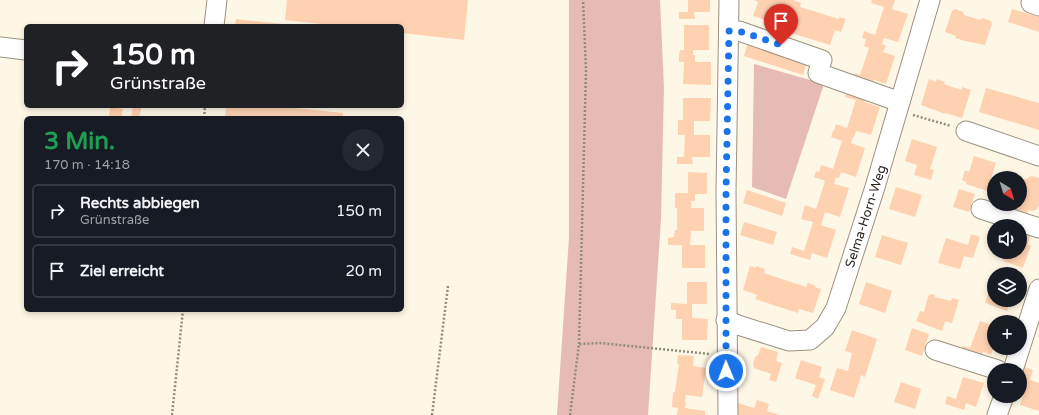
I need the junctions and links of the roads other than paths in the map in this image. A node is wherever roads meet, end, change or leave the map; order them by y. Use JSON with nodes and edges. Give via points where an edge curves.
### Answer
{"nodes":[{"id":1,"x":217,"y":0,"type":"edge"},
{"id":2,"x":729,"y":0,"type":"edge"},
{"id":3,"x":930,"y":0,"type":"edge"},
{"id":4,"x":214,"y":24,"type":"edge"},
{"id":5,"x":729,"y":31,"type":"junction"},
{"id":6,"x":0,"y":48,"type":"edge"},
{"id":7,"x":24,"y":50,"type":"edge"},
{"id":8,"x":899,"y":106,"type":"junction"},
{"id":9,"x":966,"y":131,"type":"road end"},
{"id":10,"x":1039,"y":156,"type":"edge"},
{"id":11,"x":981,"y":209,"type":"dead end"},
{"id":12,"x":1039,"y":228,"type":"edge"},
{"id":13,"x":1039,"y":289,"type":"edge"},
{"id":14,"x":726,"y":320,"type":"junction"},
{"id":15,"x":1032,"y":338,"type":"edge"},
{"id":16,"x":935,"y":350,"type":"dead end"},
{"id":17,"x":1017,"y":363,"type":"edge"},
{"id":18,"x":987,"y":367,"type":"edge"},
{"id":19,"x":1002,"y":403,"type":"edge"},
{"id":20,"x":728,"y":415,"type":"edge"},
{"id":21,"x":998,"y":415,"type":"edge"}],
"edges":[{"from":1,"to":4,"type":"street"},
{"from":2,"to":5,"type":"street"},
{"from":3,"to":8,"type":"street","name":"Selma-Horn-Weg"},
{"from":5,"to":8,"type":"street","via":[[739,31],[822,60],[818,73]]},
{"from":5,"to":14,"type":"street"},
{"from":6,"to":7,"type":"street"},
{"from":8,"to":14,"type":"street","name":"Selma-Horn-Weg","via":[[838,301],[825,327],[810,340],[789,341]]},
{"from":9,"to":10,"type":"street"},
{"from":11,"to":12,"type":"street"},
{"from":13,"to":15,"type":"street"},
{"from":14,"to":20,"type":"street"},
{"from":15,"to":17,"type":"street"},
{"from":16,"to":18,"type":"street"},
{"from":19,"to":21,"type":"street"}]}
